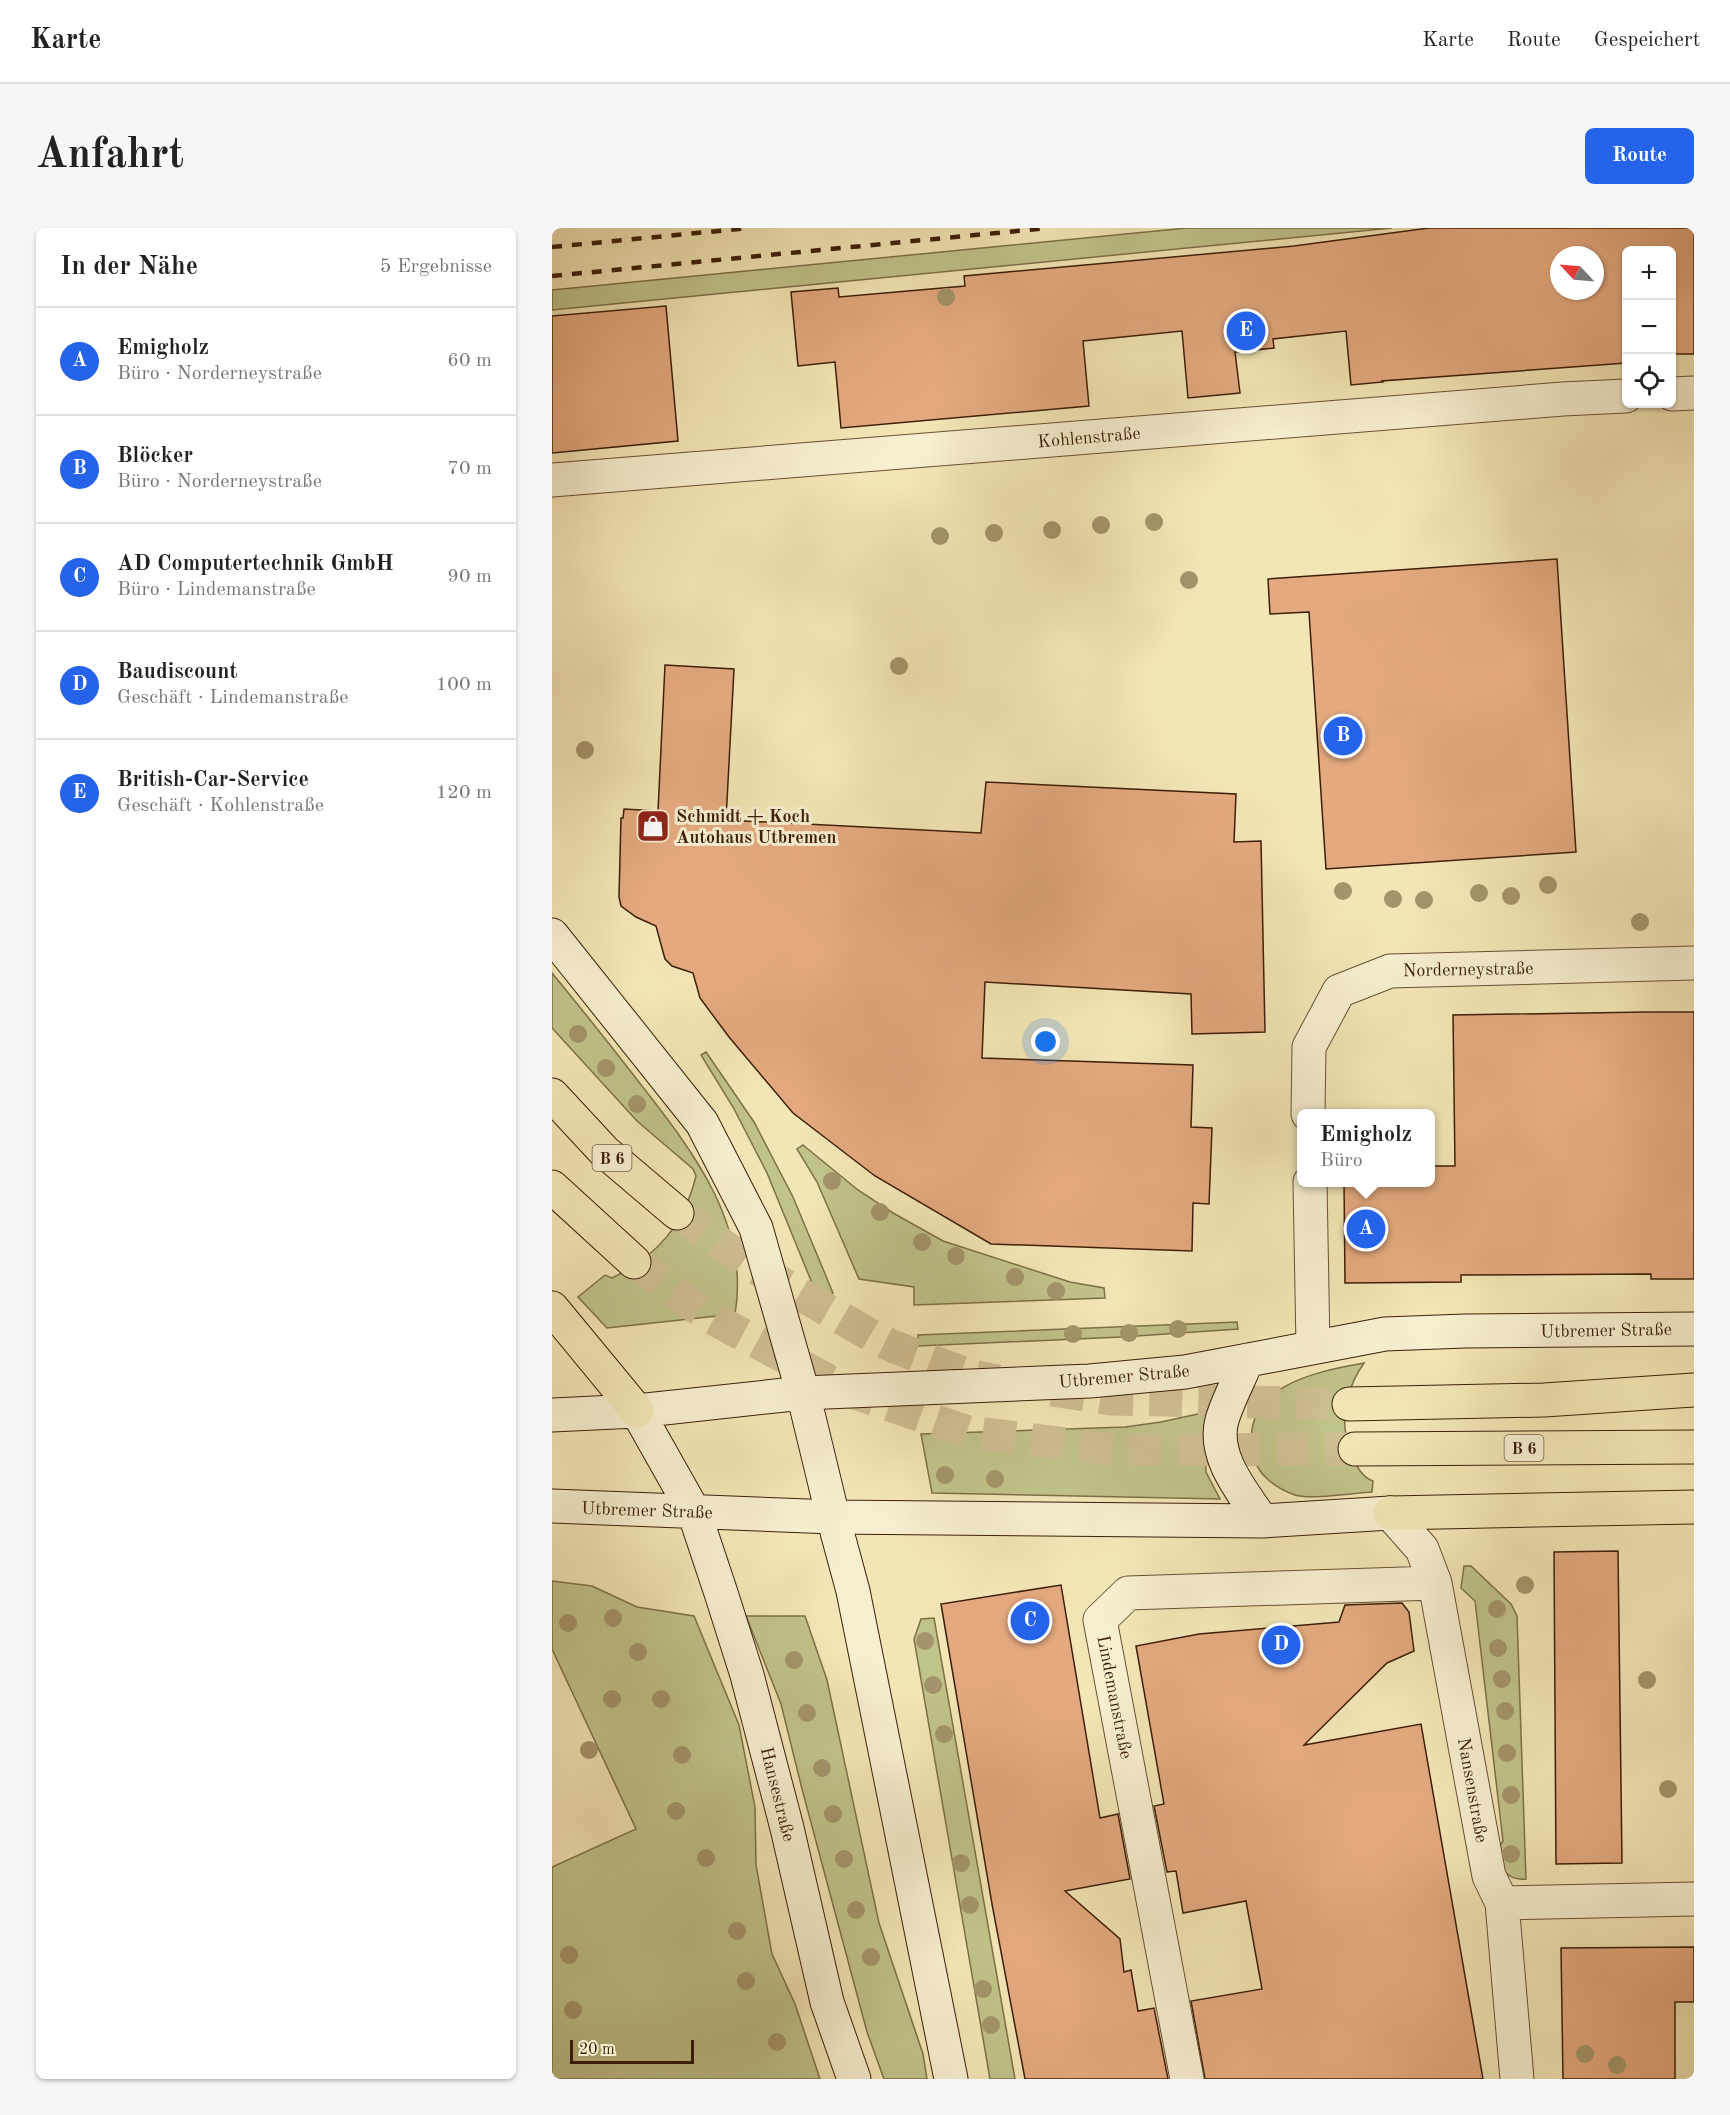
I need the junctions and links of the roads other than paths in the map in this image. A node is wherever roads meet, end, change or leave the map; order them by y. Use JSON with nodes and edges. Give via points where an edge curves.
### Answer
{"nodes":[{"id":1,"x":1694,"y":393,"type":"edge"},
{"id":2,"x":1676,"y":394,"type":"edge"},
{"id":3,"x":1622,"y":396,"type":"edge"},
{"id":4,"x":552,"y":480,"type":"edge"},
{"id":5,"x":552,"y":935,"type":"edge"},
{"id":6,"x":1694,"y":963,"type":"edge"},
{"id":7,"x":552,"y":1095,"type":"edge"},
{"id":8,"x":1308,"y":1104,"type":"edge"},
{"id":9,"x":552,"y":1187,"type":"edge"},
{"id":10,"x":1310,"y":1187,"type":"edge"},
{"id":11,"x":678,"y":1213,"type":"tunnel mouth"},
{"id":12,"x":634,"y":1262,"type":"tunnel mouth"},
{"id":13,"x":552,"y":1308,"type":"edge"},
{"id":14,"x":1694,"y":1329,"type":"edge"},
{"id":15,"x":1313,"y":1347,"type":"junction"},
{"id":16,"x":1246,"y":1360,"type":"junction"},
{"id":17,"x":1694,"y":1390,"type":"edge"},
{"id":18,"x":803,"y":1393,"type":"junction"},
{"id":19,"x":1349,"y":1404,"type":"tunnel mouth"},
{"id":20,"x":637,"y":1411,"type":"junction"},
{"id":21,"x":552,"y":1415,"type":"edge"},
{"id":22,"x":1694,"y":1447,"type":"edge"},
{"id":23,"x":1355,"y":1449,"type":"tunnel mouth"},
{"id":24,"x":552,"y":1506,"type":"edge"},
{"id":25,"x":1694,"y":1507,"type":"edge"},
{"id":26,"x":694,"y":1512,"type":"junction"},
{"id":27,"x":1390,"y":1514,"type":"junction"},
{"id":28,"x":833,"y":1517,"type":"junction"},
{"id":29,"x":1262,"y":1521,"type":"junction"},
{"id":30,"x":1435,"y":1583,"type":"junction"},
{"id":31,"x":1694,"y":1899,"type":"edge"},
{"id":32,"x":1502,"y":1903,"type":"junction"},
{"id":33,"x":854,"y":2079,"type":"edge"},
{"id":34,"x":951,"y":2079,"type":"edge"},
{"id":35,"x":1187,"y":2079,"type":"edge"},
{"id":36,"x":1517,"y":2079,"type":"edge"}],
"edges":[{"from":1,"to":2,"type":"main road"},
{"from":3,"to":4,"type":"main road","name":"Kohlenstraße"},
{"from":5,"to":18,"type":"main road","via":[[702,1123],[756,1228]]},
{"from":6,"to":8,"type":"main road","name":"Norderneystraße","via":[[1390,971],[1339,991],[1309,1047]]},
{"from":7,"to":11,"type":"highway","number":"B 6","via":[[604,1151]]},
{"from":9,"to":12,"type":"highway"},
{"from":10,"to":15,"type":"main road"},
{"from":13,"to":20,"type":"highway"},
{"from":14,"to":15,"type":"main road","name":"Utbremer Straße","via":[[1385,1334]]},
{"from":15,"to":16,"type":"main road","name":"Utbremer Straße"},
{"from":16,"to":18,"type":"main road","name":"Utbremer Straße","via":[[1185,1372],[1090,1381]]},
{"from":16,"to":29,"type":"main road","via":[[1221,1422],[1221,1445],[1229,1471]]},
{"from":17,"to":19,"type":"highway","via":[[1544,1400]]},
{"from":18,"to":20,"type":"main road","name":"Utbremer Straße"},
{"from":18,"to":28,"type":"main road"},
{"from":20,"to":21,"type":"main road","name":"Utbremer Straße"},
{"from":20,"to":26,"type":"main road","name":"Hansestraße"},
{"from":22,"to":23,"type":"highway","number":"B 6"},
{"from":24,"to":26,"type":"main road","name":"Utbremer Straße"},
{"from":25,"to":27,"type":"highway"},
{"from":26,"to":28,"type":"main road","name":"Utbremer Straße"},
{"from":26,"to":33,"type":"main road","name":"Hansestraße","via":[[747,1675],[827,2002]]},
{"from":27,"to":29,"type":"main road","name":"Utbremer Straße"},
{"from":27,"to":30,"type":"main road","name":"Nansenstraße","via":[[1422,1549]]},
{"from":28,"to":29,"type":"main road","name":"Utbremer Straße"},
{"from":28,"to":34,"type":"main road","via":[[853,1591]]},
{"from":30,"to":32,"type":"main road","name":"Nansenstraße","via":[[1489,1876]]},
{"from":30,"to":35,"type":"main road","name":"Lindemanstraße","via":[[1128,1593],[1100,1620]]},
{"from":31,"to":32,"type":"main road"},
{"from":32,"to":36,"type":"main road","name":"Nansenstraße"}]}
